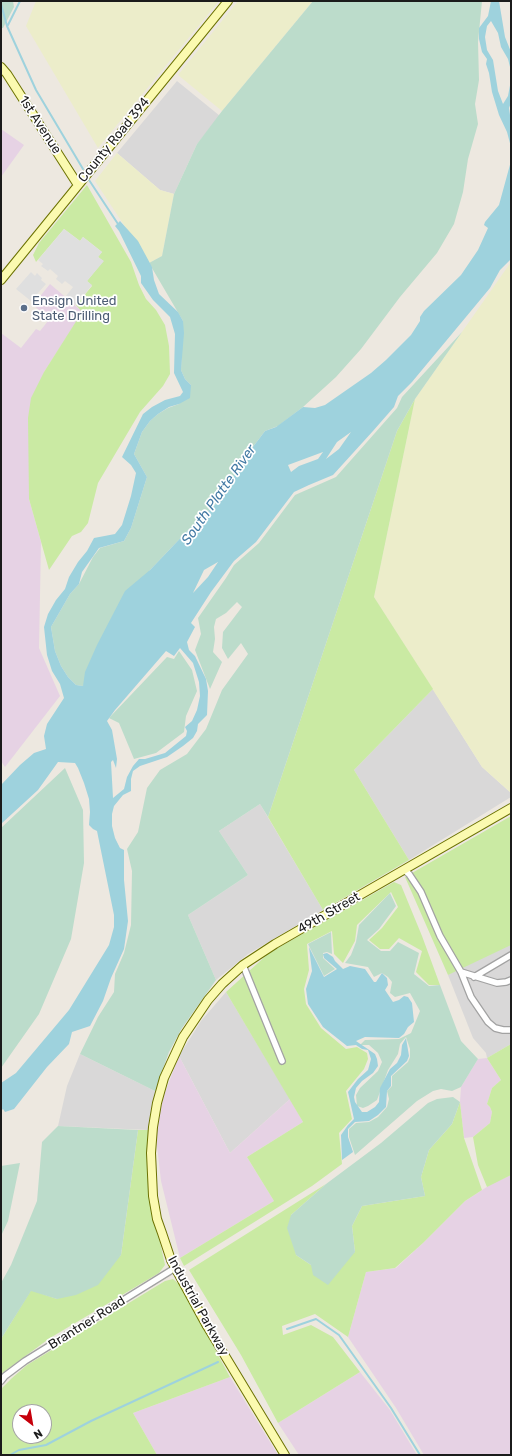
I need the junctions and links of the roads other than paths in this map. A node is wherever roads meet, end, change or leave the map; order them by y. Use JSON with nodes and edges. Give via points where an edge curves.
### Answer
{"nodes":[{"id":1,"x":228,"y":1,"type":"edge"},
{"id":2,"x":1,"y":67,"type":"edge"},
{"id":3,"x":78,"y":184,"type":"junction"},
{"id":4,"x":1,"y":280,"type":"edge"},
{"id":5,"x":511,"y":808,"type":"edge"},
{"id":6,"x":404,"y":870,"type":"junction"},
{"id":7,"x":511,"y":955,"type":"edge"},
{"id":8,"x":243,"y":965,"type":"junction"},
{"id":9,"x":461,"y":972,"type":"junction"},
{"id":10,"x":474,"y":977,"type":"junction"},
{"id":11,"x":511,"y":980,"type":"edge"},
{"id":12,"x":511,"y":1030,"type":"edge"},
{"id":13,"x":176,"y":1051,"type":"joint"},
{"id":14,"x":282,"y":1061,"type":"dead end"},
{"id":15,"x":175,"y":1268,"type":"junction"},
{"id":16,"x":1,"y":1381,"type":"edge"},
{"id":17,"x":285,"y":1455,"type":"edge"}],
"edges":[{"from":1,"to":3,"type":"street","name":"County Road 394"},
{"from":2,"to":3,"type":"street","name":"1st Avenue"},
{"from":3,"to":4,"type":"street","name":"County Road 394"},
{"from":5,"to":6,"type":"street","name":"49th Street"},
{"from":6,"to":8,"type":"street","name":"49th Street"},
{"from":6,"to":9,"type":"street","via":[[420,892],[440,936]]},
{"from":7,"to":10,"type":"street"},
{"from":8,"to":13,"type":"street","name":"49th Street","via":[[208,1000]]},
{"from":8,"to":14,"type":"street"},
{"from":9,"to":10,"type":"street"},
{"from":9,"to":12,"type":"street","via":[[471,997],[488,1022],[495,1028]]},
{"from":10,"to":11,"type":"street","via":[[497,983]]},
{"from":13,"to":15,"type":"street","name":"Industrial Parkway","via":[[164,1078],[157,1103],[151,1153],[151,1174],[158,1219]]},
{"from":15,"to":16,"type":"street","name":"Brantner Road","via":[[25,1361]]},
{"from":15,"to":17,"type":"street","name":"Industrial Parkway"}]}
